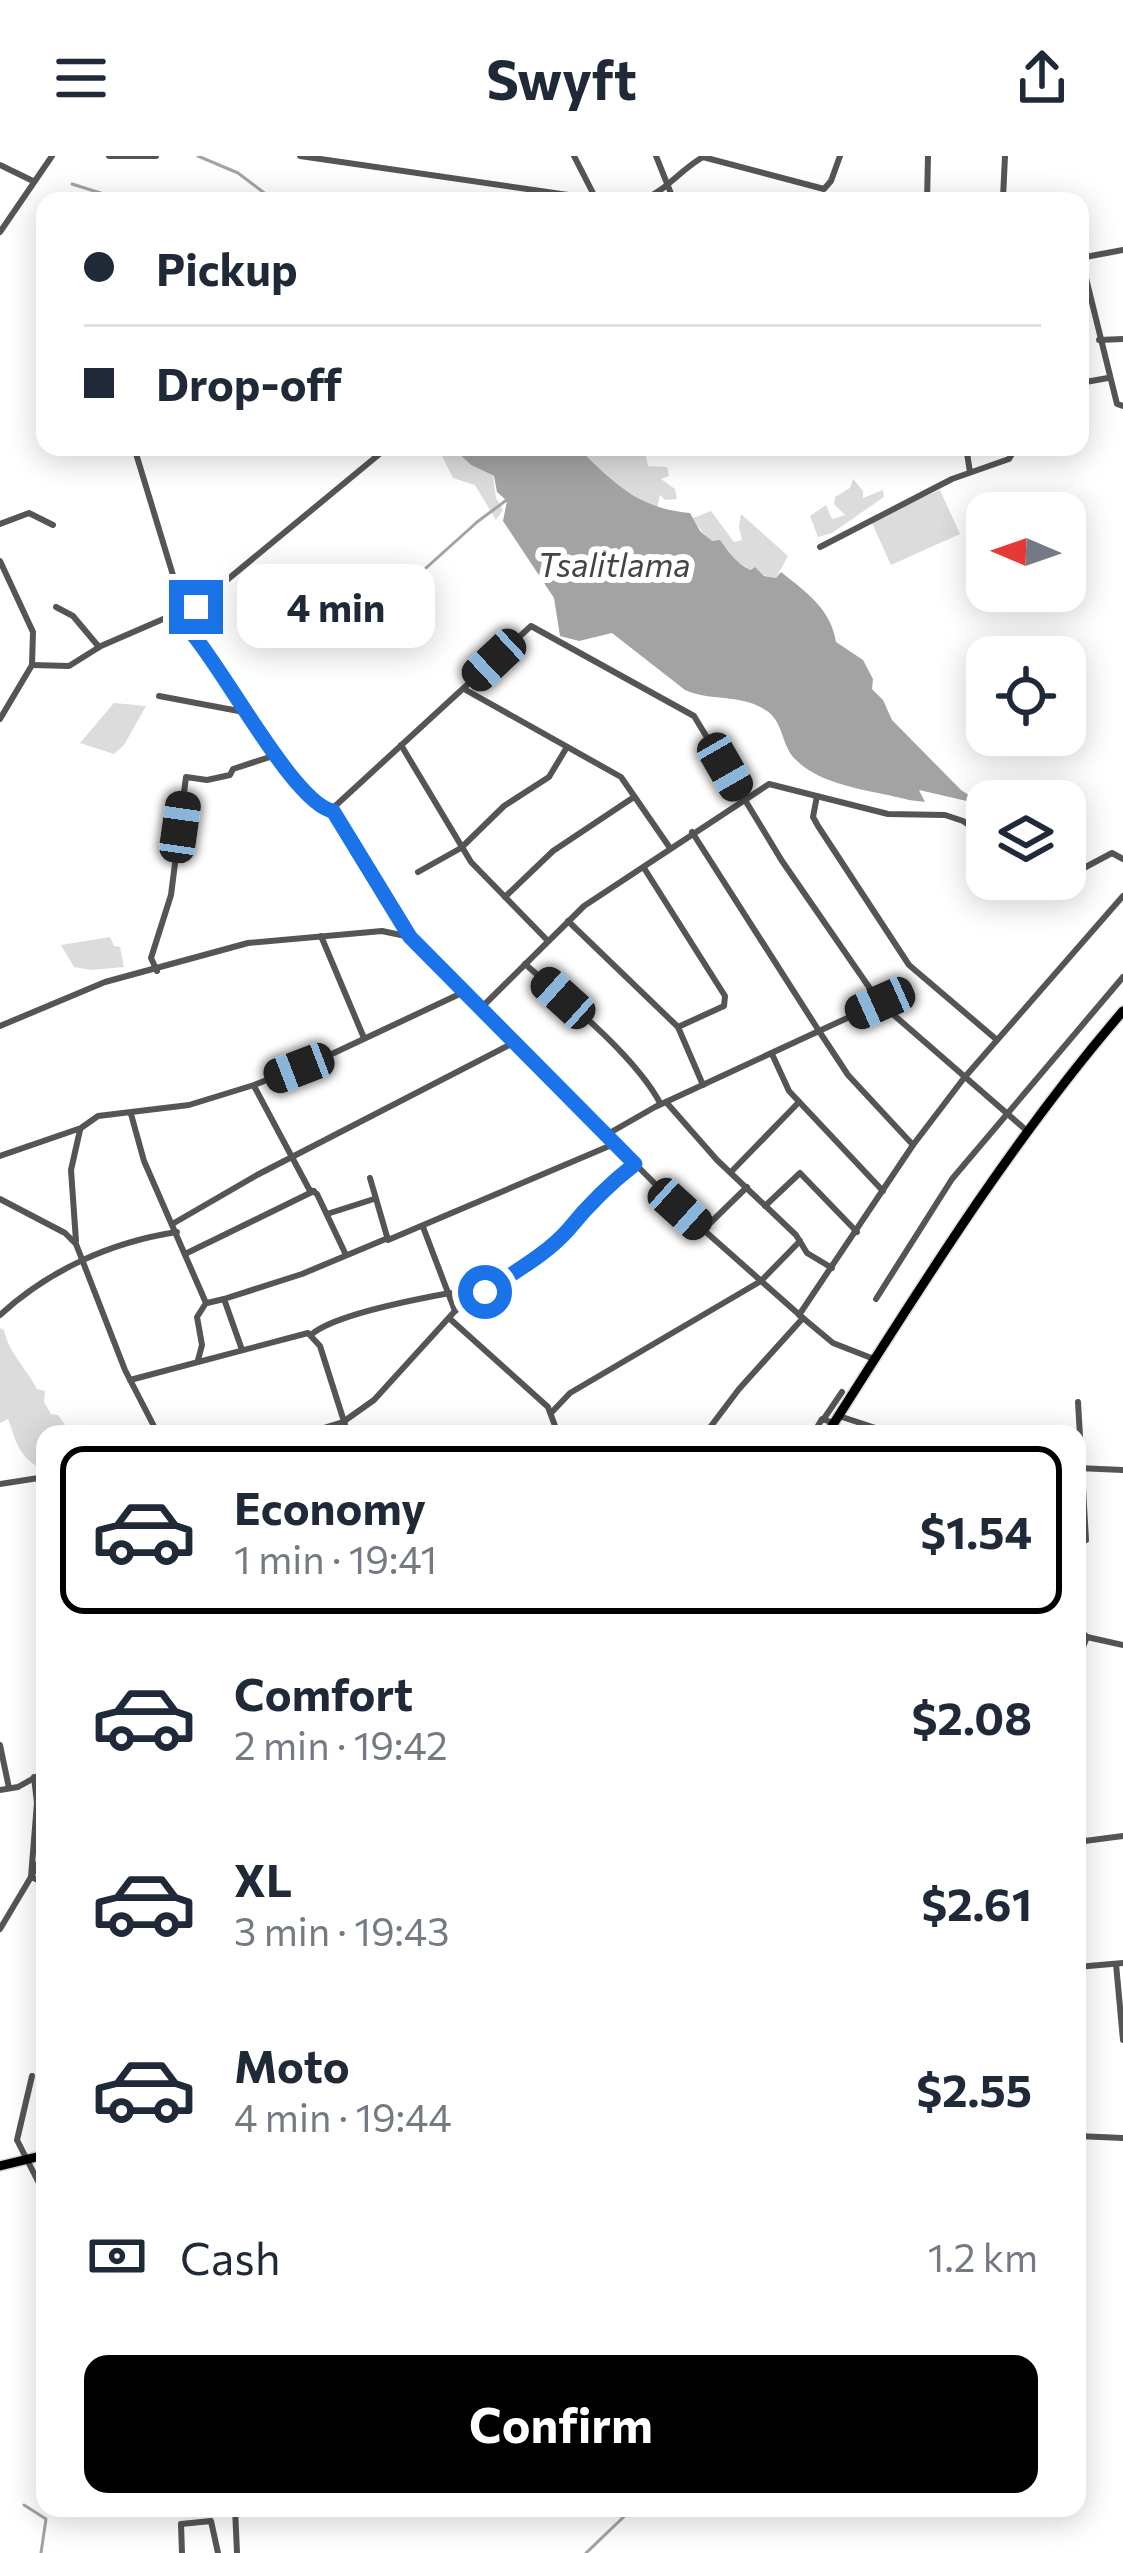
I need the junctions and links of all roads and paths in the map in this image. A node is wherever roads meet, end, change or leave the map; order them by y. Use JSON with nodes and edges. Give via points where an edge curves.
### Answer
{"nodes":[{"id":1,"x":52,"y":156,"type":"edge"},
{"id":2,"x":109,"y":156,"type":"edge"},
{"id":3,"x":156,"y":156,"type":"edge"},
{"id":4,"x":300,"y":156,"type":"edge"},
{"id":5,"x":574,"y":156,"type":"edge"},
{"id":6,"x":656,"y":156,"type":"edge"},
{"id":7,"x":840,"y":156,"type":"edge"},
{"id":8,"x":928,"y":156,"type":"edge"},
{"id":9,"x":1005,"y":156,"type":"edge"},
{"id":10,"x":716,"y":157,"type":"edge"},
{"id":11,"x":0,"y":165,"type":"edge"},
{"id":12,"x":33,"y":181,"type":"junction"},
{"id":13,"x":669,"y":189,"type":"junction"},
{"id":14,"x":824,"y":189,"type":"junction"},
{"id":15,"x":543,"y":192,"type":"edge"},
{"id":16,"x":593,"y":192,"type":"edge"},
{"id":17,"x":662,"y":192,"type":"edge"},
{"id":18,"x":670,"y":192,"type":"edge"},
{"id":19,"x":824,"y":192,"type":"edge"},
{"id":20,"x":927,"y":192,"type":"edge"},
{"id":21,"x":1003,"y":192,"type":"edge"},
{"id":22,"x":0,"y":232,"type":"edge"},
{"id":23,"x":1123,"y":250,"type":"edge"},
{"id":24,"x":1089,"y":256,"type":"edge"},
{"id":25,"x":1089,"y":297,"type":"edge"},
{"id":26,"x":1092,"y":310,"type":"junction"},
{"id":27,"x":1089,"y":311,"type":"edge"},
{"id":28,"x":1123,"y":339,"type":"edge"},
{"id":29,"x":1100,"y":340,"type":"junction"},
{"id":30,"x":1108,"y":378,"type":"junction"},
{"id":31,"x":1089,"y":381,"type":"edge"},
{"id":32,"x":1123,"y":406,"type":"edge"},
{"id":33,"x":137,"y":456,"type":"edge"},
{"id":34,"x":377,"y":456,"type":"edge"},
{"id":35,"x":967,"y":456,"type":"edge"},
{"id":36,"x":1011,"y":456,"type":"edge"},
{"id":37,"x":970,"y":472,"type":"junction"},
{"id":38,"x":0,"y":524,"type":"edge"},
{"id":39,"x":53,"y":525,"type":"dead end"},
{"id":40,"x":820,"y":547,"type":"dead end"},
{"id":41,"x":0,"y":561,"type":"edge"},
{"id":42,"x":0,"y":583,"type":"edge"},
{"id":43,"x":14,"y":586,"type":"junction"},
{"id":44,"x":56,"y":608,"type":"dead end"},
{"id":45,"x":186,"y":612,"type":"junction"},
{"id":46,"x":98,"y":647,"type":"junction"},
{"id":47,"x":32,"y":665,"type":"junction"},
{"id":48,"x":463,"y":689,"type":"junction"},
{"id":49,"x":159,"y":696,"type":"dead end"},
{"id":50,"x":245,"y":712,"type":"junction"},
{"id":51,"x":0,"y":718,"type":"edge"},
{"id":52,"x":401,"y":745,"type":"junction"},
{"id":53,"x":567,"y":747,"type":"junction"},
{"id":54,"x":275,"y":754,"type":"junction"},
{"id":55,"x":635,"y":796,"type":"junction"},
{"id":56,"x":817,"y":796,"type":"junction"},
{"id":57,"x":743,"y":799,"type":"junction"},
{"id":58,"x":333,"y":811,"type":"junction"},
{"id":59,"x":966,"y":823,"type":"edge"},
{"id":60,"x":692,"y":832,"type":"junction"},
{"id":61,"x":461,"y":848,"type":"junction"},
{"id":62,"x":670,"y":848,"type":"junction"},
{"id":63,"x":1123,"y":859,"type":"edge"},
{"id":64,"x":644,"y":867,"type":"junction"},
{"id":65,"x":1086,"y":867,"type":"edge"},
{"id":66,"x":418,"y":872,"type":"dead end"},
{"id":67,"x":1123,"y":896,"type":"edge"},
{"id":68,"x":505,"y":897,"type":"junction"},
{"id":69,"x":568,"y":921,"type":"junction"},
{"id":70,"x":320,"y":934,"type":"junction"},
{"id":71,"x":410,"y":937,"type":"junction"},
{"id":72,"x":548,"y":941,"type":"junction"},
{"id":73,"x":525,"y":964,"type":"junction"},
{"id":74,"x":157,"y":971,"type":"junction"},
{"id":75,"x":1123,"y":977,"type":"edge"},
{"id":76,"x":466,"y":991,"type":"junction"},
{"id":77,"x":880,"y":1003,"type":"junction"},
{"id":78,"x":481,"y":1008,"type":"junction"},
{"id":79,"x":1123,"y":1011,"type":"edge"},
{"id":80,"x":0,"y":1026,"type":"edge"},
{"id":81,"x":678,"y":1028,"type":"junction"},
{"id":82,"x":819,"y":1030,"type":"junction"},
{"id":83,"x":364,"y":1038,"type":"junction"},
{"id":84,"x":997,"y":1040,"type":"junction"},
{"id":85,"x":516,"y":1042,"type":"junction"},
{"id":86,"x":772,"y":1054,"type":"junction"},
{"id":87,"x":964,"y":1078,"type":"junction"},
{"id":88,"x":704,"y":1084,"type":"junction"},
{"id":89,"x":254,"y":1085,"type":"junction"},
{"id":90,"x":799,"y":1102,"type":"junction"},
{"id":91,"x":663,"y":1103,"type":"junction"},
{"id":92,"x":130,"y":1112,"type":"junction"},
{"id":93,"x":1006,"y":1115,"type":"junction"},
{"id":94,"x":81,"y":1128,"type":"junction"},
{"id":95,"x":1026,"y":1130,"type":"junction"},
{"id":96,"x":606,"y":1135,"type":"junction"},
{"id":97,"x":614,"y":1144,"type":"junction"},
{"id":98,"x":913,"y":1145,"type":"junction"},
{"id":99,"x":0,"y":1156,"type":"edge"},
{"id":100,"x":291,"y":1157,"type":"junction"},
{"id":101,"x":635,"y":1164,"type":"junction"},
{"id":102,"x":731,"y":1172,"type":"junction"},
{"id":103,"x":370,"y":1178,"type":"dead end"},
{"id":104,"x":747,"y":1186,"type":"junction"},
{"id":105,"x":314,"y":1191,"type":"junction"},
{"id":106,"x":884,"y":1191,"type":"junction"},
{"id":107,"x":0,"y":1199,"type":"edge"},
{"id":108,"x":374,"y":1199,"type":"junction"},
{"id":109,"x":766,"y":1206,"type":"junction"},
{"id":110,"x":327,"y":1214,"type":"junction"},
{"id":111,"x":423,"y":1227,"type":"junction"},
{"id":112,"x":176,"y":1228,"type":"junction"},
{"id":113,"x":703,"y":1230,"type":"junction"},
{"id":114,"x":857,"y":1232,"type":"junction"},
{"id":115,"x":388,"y":1238,"type":"junction"},
{"id":116,"x":800,"y":1241,"type":"junction"},
{"id":117,"x":76,"y":1244,"type":"junction"},
{"id":118,"x":185,"y":1254,"type":"junction"},
{"id":119,"x":346,"y":1255,"type":"junction"},
{"id":120,"x":84,"y":1258,"type":"junction"},
{"id":121,"x":832,"y":1268,"type":"junction"},
{"id":122,"x":761,"y":1281,"type":"junction"},
{"id":123,"x":450,"y":1292,"type":"junction"},
{"id":124,"x":224,"y":1299,"type":"junction"},
{"id":125,"x":876,"y":1299,"type":"dead end"},
{"id":126,"x":206,"y":1303,"type":"junction"},
{"id":127,"x":0,"y":1315,"type":"edge"},
{"id":128,"x":452,"y":1315,"type":"junction"},
{"id":129,"x":801,"y":1317,"type":"junction"},
{"id":130,"x":312,"y":1334,"type":"junction"},
{"id":131,"x":241,"y":1347,"type":"junction"},
{"id":132,"x":874,"y":1359,"type":"junction"},
{"id":133,"x":199,"y":1360,"type":"junction"},
{"id":134,"x":130,"y":1380,"type":"junction"},
{"id":135,"x":842,"y":1393,"type":"dead end"},
{"id":136,"x":1078,"y":1402,"type":"dead end"},
{"id":137,"x":553,"y":1412,"type":"junction"},
{"id":138,"x":832,"y":1420,"type":"junction"},
{"id":139,"x":343,"y":1422,"type":"junction"},
{"id":140,"x":153,"y":1425,"type":"edge"},
{"id":141,"x":333,"y":1425,"type":"edge"},
{"id":142,"x":344,"y":1425,"type":"edge"},
{"id":143,"x":556,"y":1425,"type":"edge"},
{"id":144,"x":712,"y":1425,"type":"edge"},
{"id":145,"x":825,"y":1425,"type":"edge"},
{"id":146,"x":830,"y":1425,"type":"edge"},
{"id":147,"x":854,"y":1425,"type":"edge"},
{"id":148,"x":1079,"y":1425,"type":"edge"},
{"id":149,"x":1086,"y":1468,"type":"edge"},
{"id":150,"x":1123,"y":1470,"type":"edge"},
{"id":151,"x":36,"y":1478,"type":"edge"},
{"id":152,"x":0,"y":1484,"type":"edge"},
{"id":153,"x":1087,"y":1637,"type":"edge"},
{"id":154,"x":1123,"y":1646,"type":"edge"},
{"id":155,"x":0,"y":1745,"type":"edge"},
{"id":156,"x":34,"y":1777,"type":"joint"},
{"id":157,"x":4,"y":1789,"type":"edge"},
{"id":158,"x":36,"y":1794,"type":"edge"},
{"id":159,"x":36,"y":1815,"type":"edge"},
{"id":160,"x":1123,"y":1836,"type":"edge"},
{"id":161,"x":1086,"y":1841,"type":"edge"},
{"id":162,"x":36,"y":1867,"type":"edge"},
{"id":163,"x":31,"y":1877,"type":"junction"},
{"id":164,"x":36,"y":1879,"type":"edge"},
{"id":165,"x":0,"y":1929,"type":"edge"},
{"id":166,"x":1119,"y":1964,"type":"edge"},
{"id":167,"x":1086,"y":1966,"type":"edge"},
{"id":168,"x":1123,"y":2040,"type":"edge"},
{"id":169,"x":32,"y":2076,"type":"dead end"},
{"id":170,"x":1086,"y":2136,"type":"edge"},
{"id":171,"x":1123,"y":2138,"type":"edge"},
{"id":172,"x":36,"y":2157,"type":"edge"},
{"id":173,"x":26,"y":2160,"type":"junction"},
{"id":174,"x":0,"y":2166,"type":"edge"},
{"id":175,"x":36,"y":2178,"type":"edge"},
{"id":176,"x":235,"y":2517,"type":"edge"},
{"id":177,"x":182,"y":2553,"type":"edge"},
{"id":178,"x":216,"y":2553,"type":"edge"},
{"id":179,"x":237,"y":2553,"type":"edge"}],
"edges":[{"from":1,"to":12,"type":"street"},
{"from":2,"to":3,"type":"street"},
{"from":4,"to":15,"type":"street"},
{"from":5,"to":16,"type":"street"},
{"from":6,"to":13,"type":"street"},
{"from":7,"to":14,"type":"street"},
{"from":8,"to":20,"type":"street"},
{"from":9,"to":21,"type":"street"},
{"from":10,"to":13,"type":"street","via":[[683,169]]},
{"from":10,"to":14,"type":"street"},
{"from":11,"to":12,"type":"street"},
{"from":12,"to":22,"type":"street"},
{"from":13,"to":17,"type":"street"},
{"from":13,"to":18,"type":"street"},
{"from":14,"to":19,"type":"street"},
{"from":23,"to":24,"type":"street"},
{"from":25,"to":26,"type":"street"},
{"from":26,"to":27,"type":"street"},
{"from":26,"to":29,"type":"street"},
{"from":28,"to":29,"type":"street"},
{"from":29,"to":30,"type":"street"},
{"from":30,"to":31,"type":"street"},
{"from":30,"to":32,"type":"street"},
{"from":33,"to":45,"type":"street"},
{"from":34,"to":45,"type":"street"},
{"from":35,"to":37,"type":"street"},
{"from":36,"to":37,"type":"street"},
{"from":37,"to":40,"type":"street"},
{"from":38,"to":39,"type":"street","via":[[29,513]]},
{"from":41,"to":43,"type":"street"},
{"from":42,"to":43,"type":"street"},
{"from":43,"to":47,"type":"street","via":[[33,632]]},
{"from":44,"to":46,"type":"street"},
{"from":45,"to":46,"type":"street"},
{"from":45,"to":50,"type":"street","via":[[190,631]]},
{"from":46,"to":47,"type":"street","via":[[69,666]]},
{"from":47,"to":51,"type":"street"},
{"from":48,"to":52,"type":"street"},
{"from":48,"to":53,"type":"street"},
{"from":48,"to":57,"type":"street","via":[[531,626],[694,716]]},
{"from":49,"to":50,"type":"street"},
{"from":50,"to":54,"type":"street"},
{"from":52,"to":58,"type":"street"},
{"from":52,"to":61,"type":"street"},
{"from":53,"to":55,"type":"street","via":[[622,778]]},
{"from":53,"to":61,"type":"street","via":[[549,777]]},
{"from":54,"to":58,"type":"street","via":[[320,808]]},
{"from":54,"to":74,"type":"street","via":[[230,775],[186,777],[171,895],[151,958]]},
{"from":55,"to":62,"type":"street"},
{"from":55,"to":68,"type":"street","via":[[554,850]]},
{"from":56,"to":57,"type":"street","via":[[769,784]]},
{"from":56,"to":59,"type":"street"},
{"from":56,"to":84,"type":"street","via":[[813,818],[909,965]]},
{"from":57,"to":60,"type":"street"},
{"from":57,"to":77,"type":"street"},
{"from":58,"to":71,"type":"street"},
{"from":60,"to":62,"type":"street"},
{"from":60,"to":82,"type":"street"},
{"from":61,"to":66,"type":"street"},
{"from":61,"to":68,"type":"street"},
{"from":62,"to":64,"type":"street"},
{"from":63,"to":65,"type":"street","via":[[1112,853]]},
{"from":64,"to":69,"type":"street"},
{"from":64,"to":81,"type":"street","via":[[725,996],[724,1006]]},
{"from":67,"to":84,"type":"street"},
{"from":68,"to":72,"type":"street"},
{"from":69,"to":72,"type":"street"},
{"from":69,"to":81,"type":"street"},
{"from":70,"to":71,"type":"street"},
{"from":70,"to":74,"type":"street","via":[[248,943]]},
{"from":70,"to":83,"type":"street"},
{"from":71,"to":76,"type":"street"},
{"from":72,"to":73,"type":"street"},
{"from":73,"to":78,"type":"street"},
{"from":73,"to":91,"type":"street"},
{"from":74,"to":80,"type":"street","via":[[78,991]]},
{"from":75,"to":93,"type":"street"},
{"from":76,"to":78,"type":"street"},
{"from":76,"to":83,"type":"street"},
{"from":77,"to":82,"type":"street"},
{"from":77,"to":87,"type":"street"},
{"from":78,"to":85,"type":"street"},
{"from":79,"to":95,"type":"main road"},
{"from":81,"to":88,"type":"street"},
{"from":82,"to":86,"type":"street"},
{"from":82,"to":98,"type":"street","via":[[848,1075]]},
{"from":83,"to":89,"type":"street"},
{"from":84,"to":87,"type":"street"},
{"from":85,"to":96,"type":"street"},
{"from":85,"to":100,"type":"street"},
{"from":86,"to":88,"type":"street"},
{"from":86,"to":90,"type":"street"},
{"from":87,"to":93,"type":"street"},
{"from":87,"to":98,"type":"street"},
{"from":88,"to":91,"type":"street"},
{"from":89,"to":92,"type":"street"},
{"from":89,"to":100,"type":"street"},
{"from":90,"to":102,"type":"street"},
{"from":90,"to":106,"type":"street"},
{"from":91,"to":96,"type":"street"},
{"from":91,"to":102,"type":"street"},
{"from":92,"to":94,"type":"street","via":[[98,1116]]},
{"from":92,"to":112,"type":"street"},
{"from":93,"to":95,"type":"street"},
{"from":93,"to":125,"type":"street","via":[[952,1179]]},
{"from":94,"to":99,"type":"street"},
{"from":94,"to":117,"type":"street","via":[[71,1170]]},
{"from":95,"to":132,"type":"main road"},
{"from":96,"to":97,"type":"street"},
{"from":97,"to":101,"type":"street"},
{"from":97,"to":111,"type":"street"},
{"from":98,"to":106,"type":"street"},
{"from":100,"to":105,"type":"street"},
{"from":100,"to":112,"type":"street"},
{"from":101,"to":113,"type":"street"},
{"from":101,"to":128,"type":"street","via":[[543,1252]]},
{"from":102,"to":104,"type":"street"},
{"from":103,"to":108,"type":"street"},
{"from":104,"to":109,"type":"street"},
{"from":104,"to":113,"type":"street"},
{"from":105,"to":110,"type":"street"},
{"from":105,"to":118,"type":"street"},
{"from":106,"to":114,"type":"street"},
{"from":107,"to":117,"type":"street"},
{"from":108,"to":110,"type":"street"},
{"from":108,"to":115,"type":"street"},
{"from":109,"to":114,"type":"street","via":[[800,1173]]},
{"from":109,"to":116,"type":"street"},
{"from":110,"to":119,"type":"street"},
{"from":111,"to":115,"type":"street"},
{"from":111,"to":123,"type":"street"},
{"from":112,"to":118,"type":"street"},
{"from":112,"to":120,"type":"street"},
{"from":113,"to":122,"type":"street"},
{"from":114,"to":121,"type":"street"},
{"from":115,"to":119,"type":"street"},
{"from":116,"to":121,"type":"street"},
{"from":116,"to":122,"type":"street"},
{"from":117,"to":120,"type":"street"},
{"from":118,"to":126,"type":"street"},
{"from":119,"to":124,"type":"street"},
{"from":120,"to":127,"type":"street"},
{"from":120,"to":134,"type":"street"},
{"from":121,"to":129,"type":"street"},
{"from":122,"to":129,"type":"street"},
{"from":122,"to":137,"type":"street","via":[[570,1393]]},
{"from":123,"to":128,"type":"street"},
{"from":123,"to":130,"type":"street"},
{"from":124,"to":126,"type":"street"},
{"from":124,"to":131,"type":"street"},
{"from":126,"to":133,"type":"street","via":[[197,1317]]},
{"from":128,"to":137,"type":"street"},
{"from":128,"to":139,"type":"street","via":[[374,1400]]},
{"from":129,"to":132,"type":"street","via":[[833,1343]]},
{"from":129,"to":144,"type":"street"},
{"from":130,"to":131,"type":"street"},
{"from":130,"to":139,"type":"street"},
{"from":131,"to":133,"type":"street"},
{"from":132,"to":138,"type":"main road"},
{"from":133,"to":134,"type":"street"},
{"from":134,"to":140,"type":"street"},
{"from":135,"to":138,"type":"street"},
{"from":136,"to":148,"type":"street"},
{"from":137,"to":143,"type":"street"},
{"from":138,"to":145,"type":"street"},
{"from":138,"to":146,"type":"main road"},
{"from":138,"to":147,"type":"street"},
{"from":139,"to":141,"type":"street"},
{"from":139,"to":142,"type":"street"},
{"from":149,"to":150,"type":"street"},
{"from":151,"to":152,"type":"street"},
{"from":153,"to":154,"type":"street"},
{"from":155,"to":157,"type":"street"},
{"from":156,"to":157,"type":"street"},
{"from":156,"to":158,"type":"street"},
{"from":159,"to":163,"type":"street"},
{"from":160,"to":161,"type":"street"},
{"from":162,"to":163,"type":"street"},
{"from":163,"to":164,"type":"street"},
{"from":163,"to":165,"type":"street"},
{"from":166,"to":167,"type":"street"},
{"from":166,"to":168,"type":"street"},
{"from":169,"to":173,"type":"street","via":[[17,2127]]},
{"from":170,"to":171,"type":"street"},
{"from":172,"to":173,"type":"main road"},
{"from":173,"to":174,"type":"main road"},
{"from":173,"to":175,"type":"street"},
{"from":176,"to":179,"type":"street"},
{"from":177,"to":178,"type":"street","via":[[181,2524],[204,2520],[211,2521]]}]}
